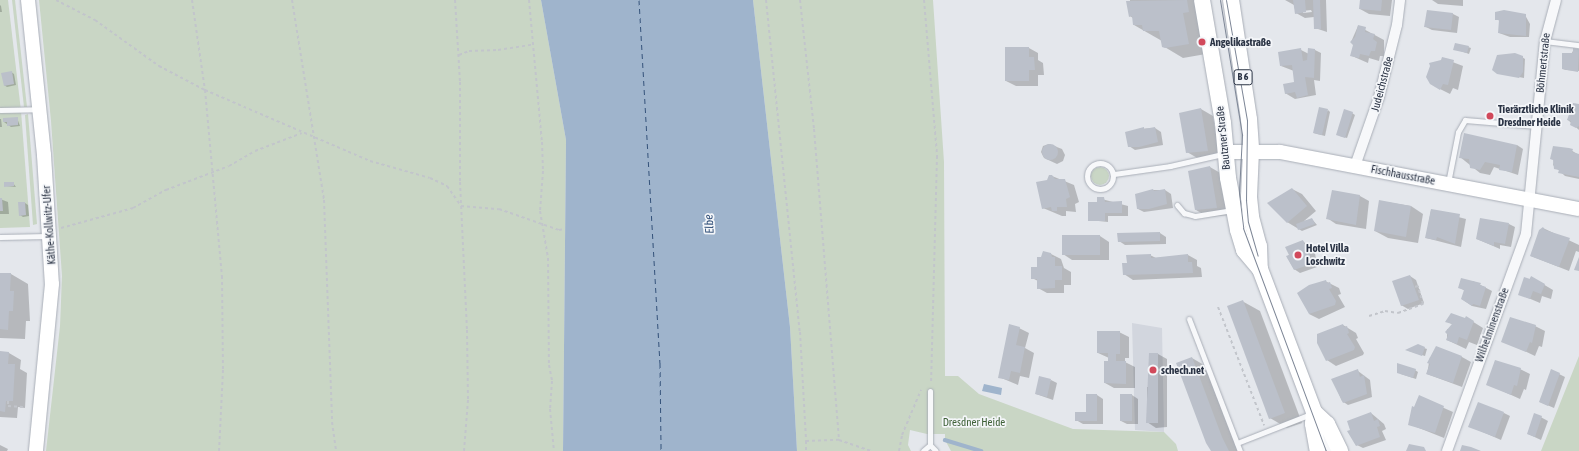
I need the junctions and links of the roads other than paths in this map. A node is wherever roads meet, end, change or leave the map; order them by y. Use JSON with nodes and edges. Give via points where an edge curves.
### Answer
{"nodes":[{"id":1,"x":28,"y":0,"type":"edge"},
{"id":2,"x":1202,"y":0,"type":"edge"},
{"id":3,"x":1400,"y":0,"type":"edge"},
{"id":4,"x":1556,"y":0,"type":"edge"},
{"id":5,"x":1231,"y":1,"type":"edge"},
{"id":6,"x":1545,"y":41,"type":"junction"},
{"id":7,"x":1579,"y":45,"type":"edge"},
{"id":8,"x":1233,"y":58,"type":"dead end"},
{"id":9,"x":40,"y":109,"type":"junction"},
{"id":10,"x":0,"y":110,"type":"edge"},
{"id":11,"x":1537,"y":126,"type":"junction"},
{"id":12,"x":1248,"y":151,"type":"junction"},
{"id":13,"x":1227,"y":152,"type":"junction"},
{"id":14,"x":1356,"y":166,"type":"junction"},
{"id":15,"x":1114,"y":174,"type":"junction"},
{"id":16,"x":1448,"y":184,"type":"junction"},
{"id":17,"x":1530,"y":198,"type":"junction"},
{"id":18,"x":1176,"y":204,"type":"dead end"},
{"id":19,"x":1579,"y":209,"type":"edge"},
{"id":20,"x":1234,"y":210,"type":"junction"},
{"id":21,"x":1246,"y":225,"type":"dead end"},
{"id":22,"x":54,"y":232,"type":"junction"},
{"id":23,"x":0,"y":237,"type":"edge"},
{"id":24,"x":1253,"y":249,"type":"dead end"},
{"id":25,"x":1260,"y":269,"type":"junction"},
{"id":26,"x":1189,"y":319,"type":"dead end"},
{"id":27,"x":930,"y":391,"type":"road end"},
{"id":28,"x":1314,"y":412,"type":"junction"},
{"id":29,"x":1237,"y":444,"type":"junction"},
{"id":30,"x":930,"y":445,"type":"junction"},
{"id":31,"x":36,"y":451,"type":"edge"},
{"id":32,"x":923,"y":451,"type":"edge"},
{"id":33,"x":936,"y":451,"type":"edge"},
{"id":34,"x":1240,"y":451,"type":"edge"},
{"id":35,"x":1318,"y":451,"type":"edge"},
{"id":36,"x":1329,"y":451,"type":"edge"},
{"id":37,"x":1340,"y":451,"type":"edge"},
{"id":38,"x":1447,"y":451,"type":"edge"}],
"edges":[{"from":1,"to":9,"type":"main road","name":"Käthe-Kollwitz-Ufer"},
{"from":2,"to":13,"type":"main road","name":"Bautzner Straße","number":"B 6"},
{"from":3,"to":14,"type":"street","name":"Judeichstraße","via":[[1397,25],[1379,97]]},
{"from":4,"to":6,"type":"street","name":"Böhmertstraße"},
{"from":5,"to":12,"type":"main road","name":"Bautzner Straße","number":"B 6","via":[[1249,119]]},
{"from":6,"to":7,"type":"lane"},
{"from":6,"to":11,"type":"street","name":"Böhmertstraße"},
{"from":8,"to":12,"type":"lane"},
{"from":9,"to":10,"type":"lane"},
{"from":9,"to":22,"type":"main road","name":"Käthe-Kollwitz-Ufer"},
{"from":11,"to":16,"type":"lane","via":[[1465,120],[1458,132]]},
{"from":11,"to":17,"type":"street","name":"Böhmertstraße"},
{"from":12,"to":13,"type":"main road","name":"Fischhausstraße"},
{"from":12,"to":14,"type":"main road","name":"Fischhausstraße","via":[[1272,151]]},
{"from":12,"to":21,"type":"lane","via":[[1243,197]]},
{"from":12,"to":25,"type":"main road","name":"Bautzner Straße","number":"B 6","via":[[1251,217],[1259,246]]},
{"from":13,"to":15,"type":"lane","via":[[1177,164]]},
{"from":13,"to":20,"type":"main road","name":"Bautzner Straße","number":"B 6","via":[[1228,178]]},
{"from":14,"to":16,"type":"main road","name":"Fischhausstraße"},
{"from":15,"to":15,"type":"lane","via":[[1112,183],[1100,189],[1092,186],[1087,178],[1088,170],[1098,163],[1106,164]]},
{"from":16,"to":17,"type":"main road","name":"Fischhausstraße"},
{"from":17,"to":19,"type":"main road","name":"Fischhausstraße"},
{"from":17,"to":38,"type":"street","name":"Wilhelminenstraße","via":[[1526,234]]},
{"from":18,"to":20,"type":"lane","via":[[1184,213],[1195,216]]},
{"from":20,"to":25,"type":"main road","name":"Bautzner Straße","number":"B 6","via":[[1244,250]]},
{"from":22,"to":23,"type":"lane"},
{"from":22,"to":31,"type":"main road","name":"Käthe-Kollwitz-Ufer"},
{"from":24,"to":25,"type":"lane"},
{"from":25,"to":28,"type":"main road","name":"Bautzner Straße","number":"B 6"},
{"from":26,"to":29,"type":"lane"},
{"from":27,"to":30,"type":"lane"},
{"from":28,"to":29,"type":"lane"},
{"from":28,"to":35,"type":"main road","name":"Bautzner Straße","number":"B 6","via":[[1313,424]]},
{"from":28,"to":36,"type":"lane"},
{"from":28,"to":37,"type":"main road","name":"Bautzner Straße","number":"B 6","via":[[1327,424]]},
{"from":29,"to":34,"type":"lane"},
{"from":30,"to":32,"type":"lane"},
{"from":30,"to":33,"type":"lane"}]}
